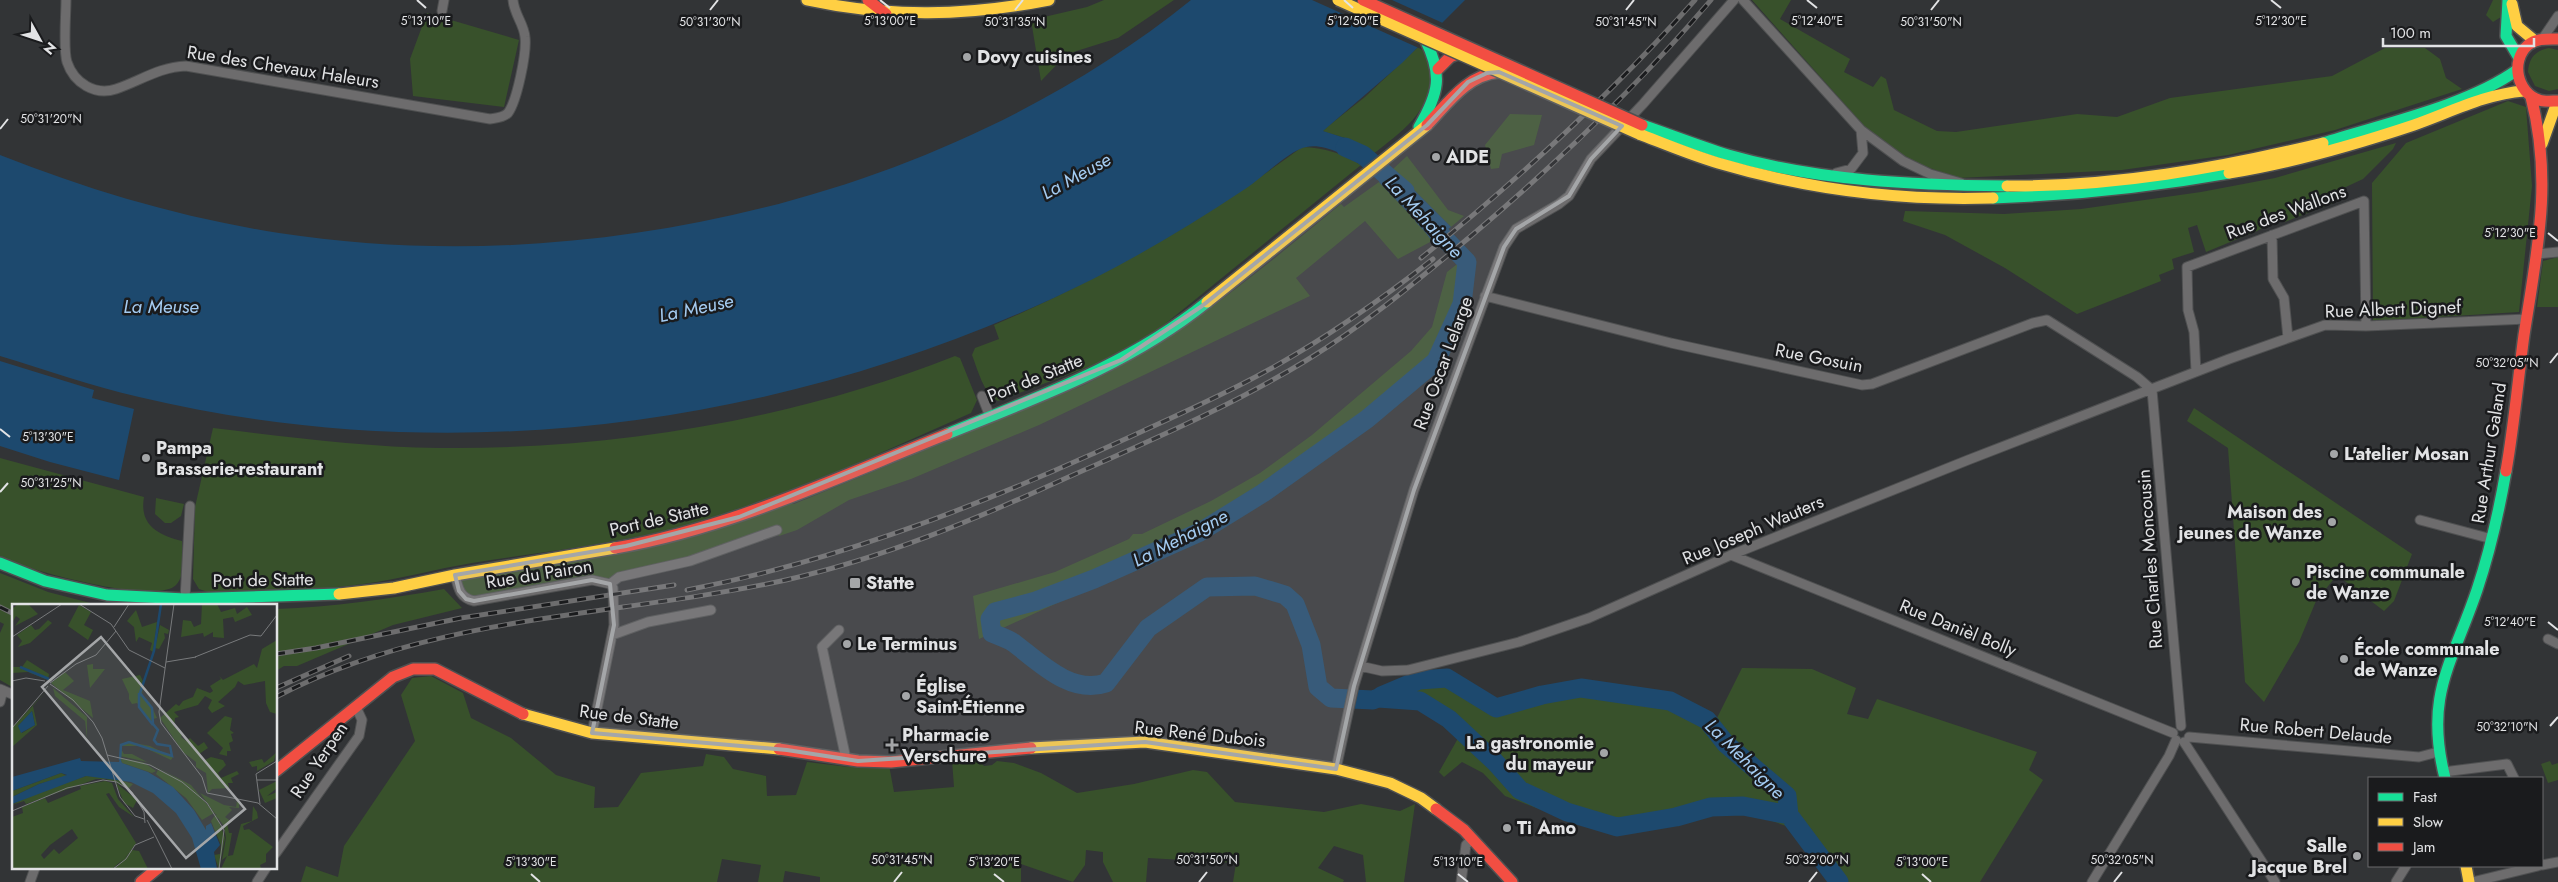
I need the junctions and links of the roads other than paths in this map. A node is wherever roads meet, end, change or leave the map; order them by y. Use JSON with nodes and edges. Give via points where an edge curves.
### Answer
{"nodes":[{"id":1,"x":66,"y":0,"type":"edge"},
{"id":2,"x":444,"y":0,"type":"edge"},
{"id":3,"x":513,"y":0,"type":"edge"},
{"id":4,"x":807,"y":0,"type":"edge"},
{"id":5,"x":868,"y":0,"type":"edge"},
{"id":6,"x":1049,"y":0,"type":"edge"},
{"id":7,"x":1338,"y":0,"type":"edge"},
{"id":8,"x":1363,"y":0,"type":"edge"},
{"id":9,"x":1734,"y":0,"type":"edge"},
{"id":10,"x":1743,"y":0,"type":"edge"},
{"id":11,"x":2508,"y":0,"type":"edge"},
{"id":12,"x":2512,"y":0,"type":"edge"},
{"id":13,"x":442,"y":11,"type":"dead end"},
{"id":14,"x":886,"y":14,"type":"junction"},
{"id":15,"x":2558,"y":16,"type":"edge"},
{"id":16,"x":1425,"y":39,"type":"junction"},
{"id":17,"x":2558,"y":39,"type":"edge"},
{"id":18,"x":2539,"y":40,"type":"junction"},
{"id":19,"x":1472,"y":48,"type":"junction"},
{"id":20,"x":1458,"y":53,"type":"junction"},
{"id":21,"x":2519,"y":58,"type":"junction"},
{"id":22,"x":1438,"y":68,"type":"junction"},
{"id":23,"x":2517,"y":70,"type":"junction"},
{"id":24,"x":1499,"y":72,"type":"junction"},
{"id":25,"x":2527,"y":94,"type":"junction"},
{"id":26,"x":2558,"y":102,"type":"edge"},
{"id":27,"x":1641,"y":130,"type":"junction"},
{"id":28,"x":1861,"y":130,"type":"junction"},
{"id":29,"x":1415,"y":133,"type":"junction"},
{"id":30,"x":2541,"y":146,"type":"junction"},
{"id":31,"x":1828,"y":175,"type":"junction"},
{"id":32,"x":1971,"y":185,"type":"junction"},
{"id":33,"x":2272,"y":235,"type":"junction"},
{"id":34,"x":2558,"y":252,"type":"edge"},
{"id":35,"x":2537,"y":254,"type":"junction"},
{"id":36,"x":1485,"y":296,"type":"junction"},
{"id":37,"x":2527,"y":319,"type":"junction"},
{"id":38,"x":2366,"y":326,"type":"junction"},
{"id":39,"x":2288,"y":338,"type":"junction"},
{"id":40,"x":2196,"y":372,"type":"junction"},
{"id":41,"x":2152,"y":390,"type":"junction"},
{"id":42,"x":982,"y":396,"type":"dead end"},
{"id":43,"x":989,"y":414,"type":"junction"},
{"id":44,"x":190,"y":506,"type":"dead end"},
{"id":45,"x":2420,"y":520,"type":"dead end"},
{"id":46,"x":777,"y":530,"type":"dead end"},
{"id":47,"x":2492,"y":539,"type":"junction"},
{"id":48,"x":1731,"y":555,"type":"junction"},
{"id":49,"x":0,"y":563,"type":"edge"},
{"id":50,"x":455,"y":575,"type":"junction"},
{"id":51,"x":610,"y":584,"type":"junction"},
{"id":52,"x":185,"y":599,"type":"junction"},
{"id":53,"x":711,"y":610,"type":"dead end"},
{"id":54,"x":839,"y":630,"type":"dead end"},
{"id":55,"x":612,"y":635,"type":"junction"},
{"id":56,"x":2548,"y":639,"type":"dead end"},
{"id":57,"x":2558,"y":644,"type":"edge"},
{"id":58,"x":1360,"y":666,"type":"junction"},
{"id":59,"x":1,"y":689,"type":"edge"},
{"id":60,"x":0,"y":702,"type":"edge"},
{"id":61,"x":356,"y":708,"type":"junction"},
{"id":62,"x":2181,"y":726,"type":"junction"},
{"id":63,"x":592,"y":733,"type":"junction"},
{"id":64,"x":2181,"y":738,"type":"junction"},
{"id":65,"x":2438,"y":752,"type":"junction"},
{"id":66,"x":846,"y":760,"type":"junction"},
{"id":67,"x":278,"y":769,"type":"edge"},
{"id":68,"x":1336,"y":769,"type":"junction"},
{"id":69,"x":2444,"y":775,"type":"edge"},
{"id":70,"x":2514,"y":777,"type":"edge"},
{"id":71,"x":1472,"y":839,"type":"junction"},
{"id":72,"x":278,"y":850,"type":"edge"},
{"id":73,"x":2558,"y":862,"type":"edge"},
{"id":74,"x":2543,"y":865,"type":"edge"},
{"id":75,"x":2405,"y":867,"type":"edge"},
{"id":76,"x":2466,"y":867,"type":"edge"},
{"id":77,"x":2534,"y":867,"type":"edge"},
{"id":78,"x":35,"y":870,"type":"edge"},
{"id":79,"x":156,"y":870,"type":"edge"},
{"id":80,"x":265,"y":870,"type":"edge"},
{"id":81,"x":30,"y":882,"type":"edge"},
{"id":82,"x":141,"y":882,"type":"edge"},
{"id":83,"x":257,"y":882,"type":"edge"},
{"id":84,"x":1461,"y":882,"type":"edge"},
{"id":85,"x":1512,"y":882,"type":"edge"},
{"id":86,"x":2092,"y":882,"type":"edge"},
{"id":87,"x":2275,"y":882,"type":"edge"},
{"id":88,"x":2396,"y":882,"type":"edge"},
{"id":89,"x":2471,"y":882,"type":"edge"}],
"edges":[{"from":1,"to":3,"type":"street","name":"Rue des Chevaux Haleurs","via":[[67,61],[81,83],[92,89],[116,89],[167,68],[186,66],[490,119],[508,113],[525,47],[526,34],[513,8]]},
{"from":2,"to":13,"type":"street"},
{"from":4,"to":14,"type":"main road","via":[[837,8]]},
{"from":5,"to":14,"type":"main road"},
{"from":6,"to":14,"type":"main road","via":[[976,12]]},
{"from":7,"to":16,"type":"main road","bridge":true},
{"from":8,"to":19,"type":"main road","bridge":true},
{"from":9,"to":36,"type":"street","name":"Rue Oscar Lelarge","via":[[1591,158],[1569,196],[1516,229],[1504,247]]},
{"from":10,"to":28,"type":"street"},
{"from":11,"to":21,"type":"main road","via":[[2506,36]]},
{"from":12,"to":18,"type":"main road","via":[[2518,31]]},
{"from":15,"to":18,"type":"street"},
{"from":16,"to":20,"type":"main road","bridge":true},
{"from":16,"to":22,"type":"main road"},
{"from":17,"to":18,"type":"main road"},
{"from":18,"to":21,"type":"main road","via":[[2528,46]]},
{"from":19,"to":20,"type":"main road","bridge":true},
{"from":19,"to":27,"type":"main road","bridge":true},
{"from":20,"to":22,"type":"main road"},
{"from":20,"to":24,"type":"main road","bridge":true},
{"from":21,"to":23,"type":"main road"},
{"from":22,"to":29,"type":"main road","via":[[1434,101]]},
{"from":23,"to":25,"type":"main road"},
{"from":23,"to":32,"type":"main road","via":[[2485,88],[2384,126],[2281,154],[2208,169],[2134,179]]},
{"from":24,"to":27,"type":"main road","bridge":true},
{"from":24,"to":29,"type":"main road","name":"Port de Statte","via":[[1487,73],[1468,82],[1427,125]]},
{"from":25,"to":26,"type":"main road","via":[[2544,102]]},
{"from":25,"to":27,"type":"main road","via":[[2507,93],[2385,135],[2283,163],[2209,178],[2135,189],[1978,198],[1867,191],[1770,178],[1704,160]]},
{"from":25,"to":30,"type":"main road"},
{"from":26,"to":30,"type":"main road"},
{"from":27,"to":31,"type":"main road","via":[[1772,166]]},
{"from":28,"to":31,"type":"street","via":[[1863,154],[1856,164],[1846,171]]},
{"from":28,"to":32,"type":"street","via":[[1903,161],[1930,174]]},
{"from":29,"to":43,"type":"main road","name":"Port de Statte","via":[[1202,306],[1159,337],[1080,380]]},
{"from":30,"to":35,"type":"main road","name":"Rue Arthur Galand","via":[[2542,207]]},
{"from":31,"to":32,"type":"main road","via":[[1912,184]]},
{"from":33,"to":38,"type":"street","name":"Rue des Wallons","via":[[2364,201]]},
{"from":33,"to":39,"type":"street","via":[[2273,279],[2284,298]]},
{"from":33,"to":40,"type":"street","name":"Rue des Wallons","via":[[2187,267],[2188,310],[2194,332]]},
{"from":34,"to":35,"type":"street"},
{"from":35,"to":37,"type":"main road","name":"Rue Arthur Galand"},
{"from":36,"to":41,"type":"street","name":"Rue Gosuin","via":[[1671,343],[1862,385],[2047,320]]},
{"from":36,"to":58,"type":"street","name":"Rue Oscar Lelarge","via":[[1414,490]]},
{"from":37,"to":38,"type":"street","name":"Rue Albert Dignef"},
{"from":37,"to":47,"type":"main road","name":"Rue Arthur Galand","via":[[2506,472]]},
{"from":38,"to":39,"type":"street","name":"Rue Albert Dignef","via":[[2325,325]]},
{"from":39,"to":40,"type":"street","name":"Rue Albert Dignef"},
{"from":40,"to":41,"type":"street","name":"Rue Albert Dignef"},
{"from":41,"to":48,"type":"street","name":"Rue Joseph Wauters"},
{"from":41,"to":62,"type":"street","name":"Rue Charles Moncousin"},
{"from":42,"to":43,"type":"street"},
{"from":43,"to":50,"type":"main road","name":"Port de Statte","via":[[783,501],[699,530]]},
{"from":44,"to":52,"type":"street"},
{"from":45,"to":47,"type":"street","name":"Rue Arthur Galand"},
{"from":46,"to":51,"type":"street","via":[[690,561],[619,577]]},
{"from":47,"to":65,"type":"main road","name":"Rue Arthur Galand","via":[[2440,691]]},
{"from":48,"to":58,"type":"street","name":"Rue Joseph Wauters","via":[[1589,618],[1520,642],[1408,670],[1382,671]]},
{"from":48,"to":64,"type":"street","name":"Rue Danièl Bolly"},
{"from":49,"to":52,"type":"main road","name":"Port de Statte","via":[[76,589],[107,595]]},
{"from":50,"to":51,"type":"street","name":"Rue du Pairon","via":[[459,591],[466,599],[474,600],[592,580]]},
{"from":50,"to":52,"type":"main road","name":"Port de Statte","via":[[394,588],[324,596]]},
{"from":51,"to":55,"type":"street","name":"Rue du Pairon","via":[[613,588]]},
{"from":53,"to":55,"type":"street","via":[[648,622]]},
{"from":54,"to":66,"type":"street","via":[[822,647]]},
{"from":55,"to":63,"type":"street","name":"Rue du Pairon"},
{"from":56,"to":57,"type":"street"},
{"from":58,"to":68,"type":"street","name":"Rue Oscar Lelarge"},
{"from":59,"to":60,"type":"street"},
{"from":61,"to":63,"type":"main road","name":"Rue de Statte","via":[[393,677],[420,667],[442,673],[527,716]]},
{"from":61,"to":67,"type":"main road"},
{"from":61,"to":72,"type":"street","name":"Rue Yerpen","via":[[362,720],[359,736]]},
{"from":62,"to":64,"type":"street","via":[[2176,728]]},
{"from":62,"to":64,"type":"street","via":[[2187,728]]},
{"from":63,"to":66,"type":"main road","name":"Rue de Statte","via":[[787,750]]},
{"from":64,"to":65,"type":"street","name":"Rue Robert Delaude","via":[[2419,757]]},
{"from":64,"to":86,"type":"street"},
{"from":64,"to":87,"type":"street"},
{"from":65,"to":69,"type":"main road","name":"Rue Arthur Galand"},
{"from":66,"to":68,"type":"main road","name":"Rue René Dubois","via":[[891,762],[998,750],[1146,742]]},
{"from":68,"to":71,"type":"main road","name":"Rue René Dubois","via":[[1390,783],[1421,798]]},
{"from":69,"to":70,"type":"street","via":[[2507,764]]},
{"from":71,"to":84,"type":"street","via":[[1466,844]]},
{"from":71,"to":85,"type":"main road","name":"Rue René Dubois"},
{"from":73,"to":74,"type":"street"},
{"from":75,"to":88,"type":"street"},
{"from":76,"to":89,"type":"main road"},
{"from":77,"to":89,"type":"street"},
{"from":78,"to":81,"type":"street"},
{"from":79,"to":82,"type":"main road"},
{"from":80,"to":83,"type":"street"}]}
